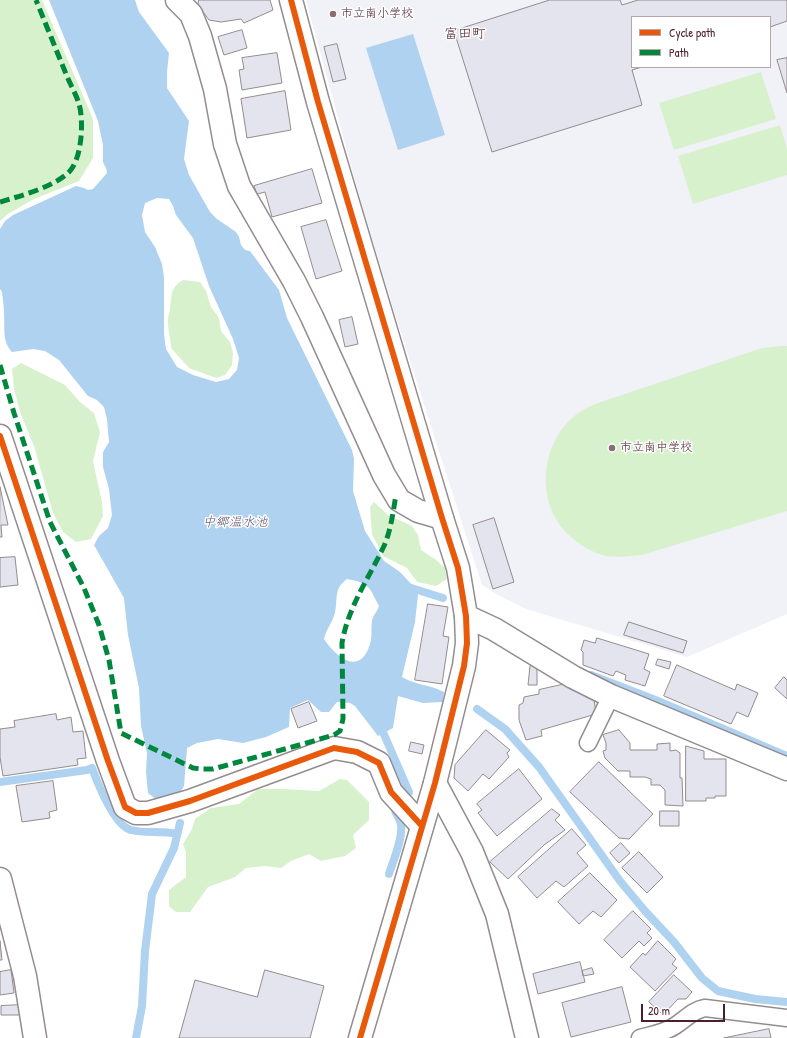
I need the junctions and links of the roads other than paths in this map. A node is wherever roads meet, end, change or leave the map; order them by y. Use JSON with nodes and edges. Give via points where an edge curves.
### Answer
{"nodes":[{"id":1,"x":178,"y":0,"type":"edge"},
{"id":2,"x":291,"y":0,"type":"edge"},
{"id":3,"x":0,"y":436,"type":"edge"},
{"id":4,"x":442,"y":518,"type":"junction"},
{"id":5,"x":466,"y":616,"type":"junction"},
{"id":6,"x":611,"y":696,"type":"junction"},
{"id":7,"x":588,"y":743,"type":"dead end"},
{"id":8,"x":787,"y":769,"type":"edge"},
{"id":9,"x":435,"y":783,"type":"junction"},
{"id":10,"x":422,"y":826,"type":"junction"},
{"id":11,"x":0,"y":879,"type":"edge"},
{"id":12,"x":787,"y":1018,"type":"edge"},
{"id":13,"x":35,"y":1038,"type":"edge"},
{"id":14,"x":360,"y":1038,"type":"edge"},
{"id":15,"x":527,"y":1038,"type":"edge"},
{"id":16,"x":640,"y":1038,"type":"edge"}],
"edges":[{"from":1,"to":4,"type":"street","via":[[191,14],[200,36],[225,144],[239,186],[294,281],[384,475],[399,500],[418,511]]},
{"from":2,"to":4,"type":"street","via":[[318,102]]},
{"from":3,"to":10,"type":"street","via":[[125,807],[136,813],[148,813],[190,801],[334,748],[357,752],[379,763],[390,792]]},
{"from":4,"to":5,"type":"street","via":[[458,568]]},
{"from":5,"to":6,"type":"street","via":[[494,628],[567,673]]},
{"from":5,"to":9,"type":"street","via":[[467,644],[464,666]]},
{"from":6,"to":7,"type":"lane"},
{"from":6,"to":8,"type":"street"},
{"from":9,"to":10,"type":"street"},
{"from":9,"to":15,"type":"street","via":[[472,852],[497,914]]},
{"from":10,"to":14,"type":"street"},
{"from":11,"to":13,"type":"street","via":[[25,976]]},
{"from":12,"to":16,"type":"lane","via":[[705,1008],[693,1012],[666,1031]]}]}
